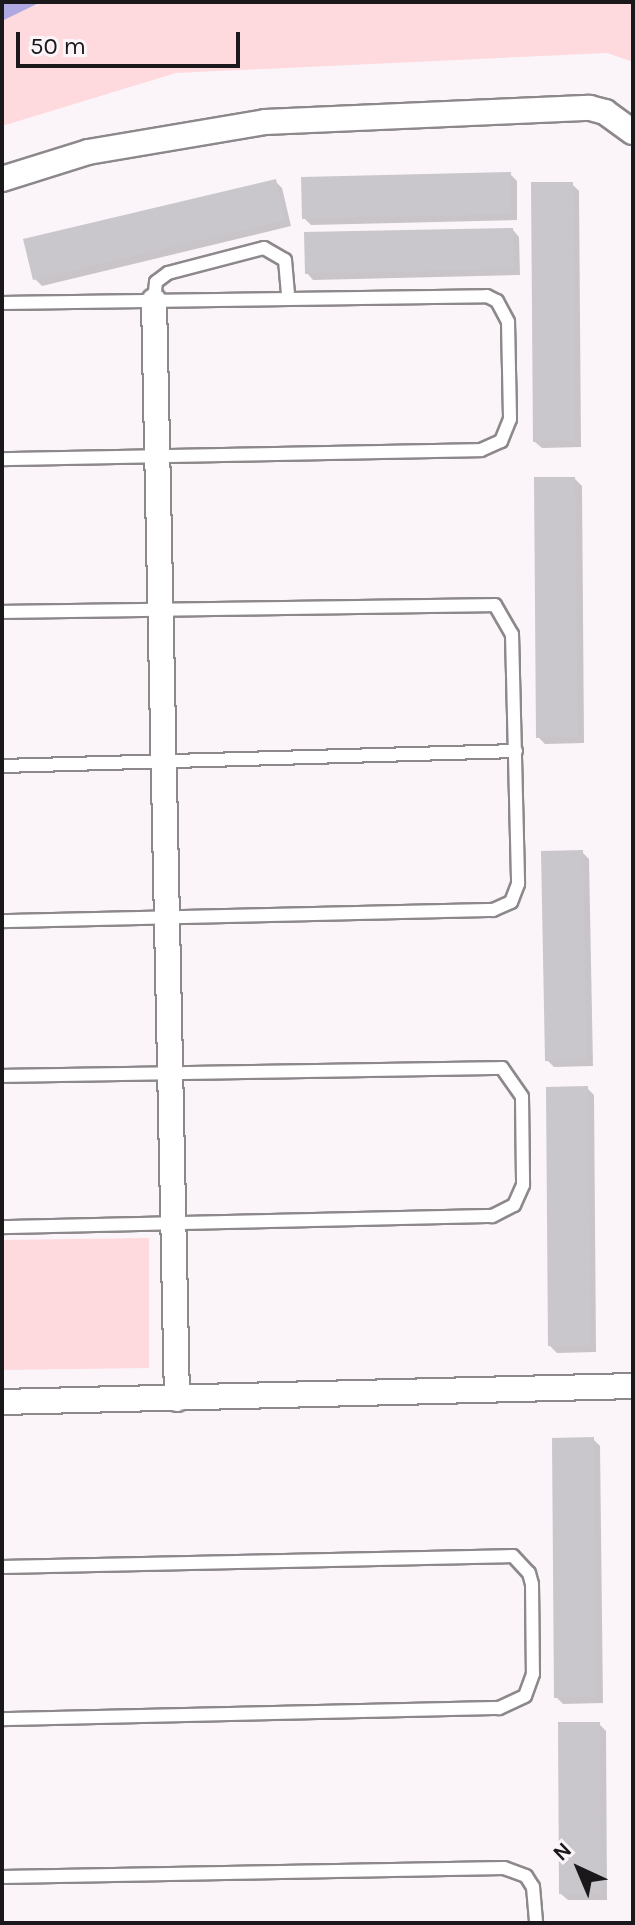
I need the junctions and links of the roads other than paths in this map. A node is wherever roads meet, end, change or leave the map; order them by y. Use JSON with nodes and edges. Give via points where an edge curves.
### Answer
{"nodes":[{"id":1,"x":633,"y":132,"type":"edge"},
{"id":2,"x":2,"y":179,"type":"edge"},
{"id":3,"x":288,"y":298,"type":"junction"},
{"id":4,"x":154,"y":301,"type":"junction"},
{"id":5,"x":2,"y":303,"type":"edge"},
{"id":6,"x":158,"y":456,"type":"junction"},
{"id":7,"x":2,"y":459,"type":"edge"},
{"id":8,"x":161,"y":608,"type":"junction"},
{"id":9,"x":2,"y":612,"type":"edge"},
{"id":10,"x":516,"y":751,"type":"junction"},
{"id":11,"x":164,"y":762,"type":"junction"},
{"id":12,"x":2,"y":766,"type":"edge"},
{"id":13,"x":167,"y":917,"type":"junction"},
{"id":14,"x":2,"y":921,"type":"edge"},
{"id":15,"x":170,"y":1073,"type":"junction"},
{"id":16,"x":2,"y":1076,"type":"edge"},
{"id":17,"x":173,"y":1223,"type":"junction"},
{"id":18,"x":2,"y":1227,"type":"edge"},
{"id":19,"x":633,"y":1386,"type":"edge"},
{"id":20,"x":177,"y":1399,"type":"junction"},
{"id":21,"x":2,"y":1402,"type":"edge"},
{"id":22,"x":2,"y":1567,"type":"edge"},
{"id":23,"x":2,"y":1719,"type":"edge"},
{"id":24,"x":2,"y":1877,"type":"edge"},
{"id":25,"x":536,"y":1923,"type":"edge"}],
"edges":[{"from":1,"to":2,"type":"street","via":[[590,108],[265,122],[88,152]]},
{"from":3,"to":4,"type":"lane"},
{"from":3,"to":4,"type":"lane","via":[[285,260],[264,248],[161,277]]},
{"from":3,"to":6,"type":"lane","via":[[477,294],[497,301],[508,322],[508,430],[501,441],[481,450]]},
{"from":4,"to":5,"type":"lane"},
{"from":4,"to":6,"type":"street"},
{"from":6,"to":7,"type":"lane"},
{"from":6,"to":8,"type":"street"},
{"from":8,"to":9,"type":"lane"},
{"from":8,"to":10,"type":"lane","via":[[495,605],[512,634]]},
{"from":8,"to":11,"type":"street"},
{"from":10,"to":11,"type":"lane"},
{"from":10,"to":13,"type":"lane","via":[[518,884],[503,907]]},
{"from":11,"to":12,"type":"lane"},
{"from":11,"to":13,"type":"street"},
{"from":13,"to":14,"type":"lane"},
{"from":13,"to":15,"type":"street"},
{"from":15,"to":16,"type":"lane"},
{"from":15,"to":17,"type":"street"},
{"from":15,"to":17,"type":"lane","via":[[488,1066],[512,1075],[522,1097],[523,1185],[521,1196],[504,1214]]},
{"from":17,"to":18,"type":"lane"},
{"from":17,"to":20,"type":"street"},
{"from":19,"to":20,"type":"street"},
{"from":20,"to":21,"type":"street"},
{"from":22,"to":23,"type":"lane","via":[[513,1556],[532,1584],[533,1674],[525,1696],[499,1708]]},
{"from":24,"to":25,"type":"lane","via":[[504,1868],[526,1876],[533,1887]]}]}
